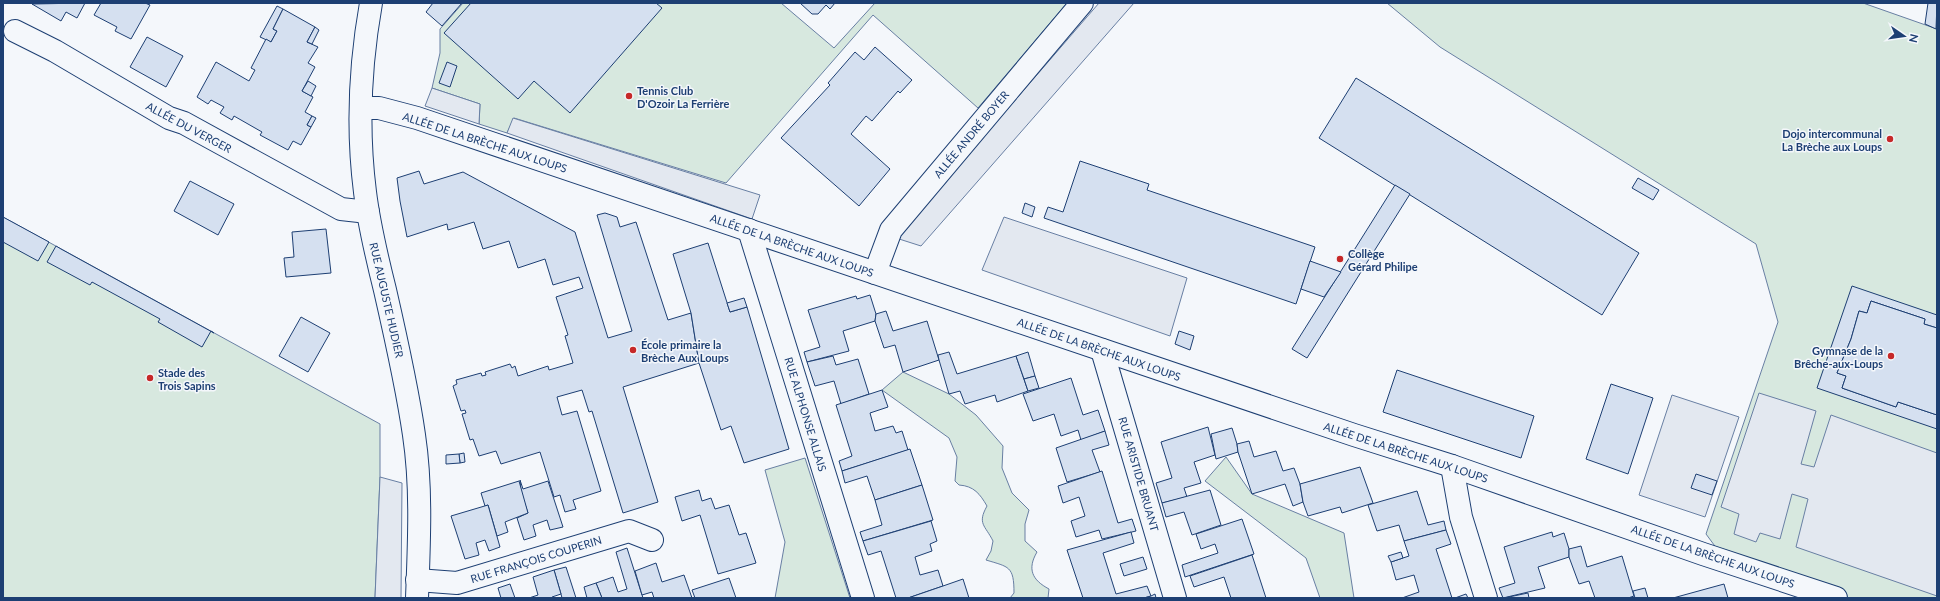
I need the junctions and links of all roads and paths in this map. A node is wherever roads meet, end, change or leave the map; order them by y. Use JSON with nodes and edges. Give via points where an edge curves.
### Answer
{"nodes":[{"id":1,"x":372,"y":3,"type":"edge"},
{"id":2,"x":1082,"y":3,"type":"edge"},
{"id":3,"x":15,"y":31,"type":"dead end"},
{"id":4,"x":360,"y":108,"type":"junction"},
{"id":5,"x":368,"y":212,"type":"junction"},
{"id":6,"x":749,"y":230,"type":"junction"},
{"id":7,"x":875,"y":273,"type":"junction"},
{"id":8,"x":1102,"y":350,"type":"junction"},
{"id":9,"x":1452,"y":466,"type":"junction"},
{"id":10,"x":652,"y":540,"type":"dead end"},
{"id":11,"x":417,"y":589,"type":"edge"},
{"id":12,"x":1796,"y":591,"type":"edge"},
{"id":13,"x":863,"y":598,"type":"edge"},
{"id":14,"x":1175,"y":598,"type":"edge"},
{"id":15,"x":1486,"y":598,"type":"edge"},
{"id":16,"x":1836,"y":598,"type":"edge"}],
"edges":[{"from":1,"to":4,"type":"street","name":"RUE AUGUSTE HUDIER","via":[[364,49]]},
{"from":2,"to":7,"type":"street","name":"ALLÉE ANDRÉ BOYER","via":[[891,230]]},
{"from":3,"to":5,"type":"street","name":"ALLÉE DU VERGER","via":[[55,51],[169,118],[184,123],[341,209]]},
{"from":4,"to":5,"type":"street","name":"RUE AUGUSTE HUDIER","via":[[361,148]]},
{"from":4,"to":6,"type":"street","name":"ALLÉE DE LA BRÈCHE AUX LOUPS","via":[[379,108],[417,118]]},
{"from":5,"to":11,"type":"street","name":"RUE AUGUSTE HUDIER","via":[[415,437],[418,487]]},
{"from":6,"to":7,"type":"street","name":"ALLÉE DE LA BRÈCHE AUX LOUPS"},
{"from":6,"to":13,"type":"street","name":"RUE ALPHONSE ALLAIS"},
{"from":7,"to":8,"type":"street","name":"ALLÉE DE LA BRÈCHE AUX LOUPS"},
{"from":8,"to":9,"type":"street","name":"ALLÉE DE LA BRÈCHE AUX LOUPS"},
{"from":8,"to":14,"type":"street","name":"RUE ARISTIDE BRUANT"},
{"from":9,"to":12,"type":"street","name":"ALLÉE DE LA BRÈCHE AUX LOUPS","via":[[1703,554]]},
{"from":9,"to":15,"type":"street","via":[[1461,517]]},
{"from":10,"to":11,"type":"street","name":"RUE FRANÇOIS COUPERIN","via":[[629,531],[457,583]]},
{"from":12,"to":16,"type":"street","name":"ALLÉE DE LA BRÈCHE AUX LOUPS"}]}
